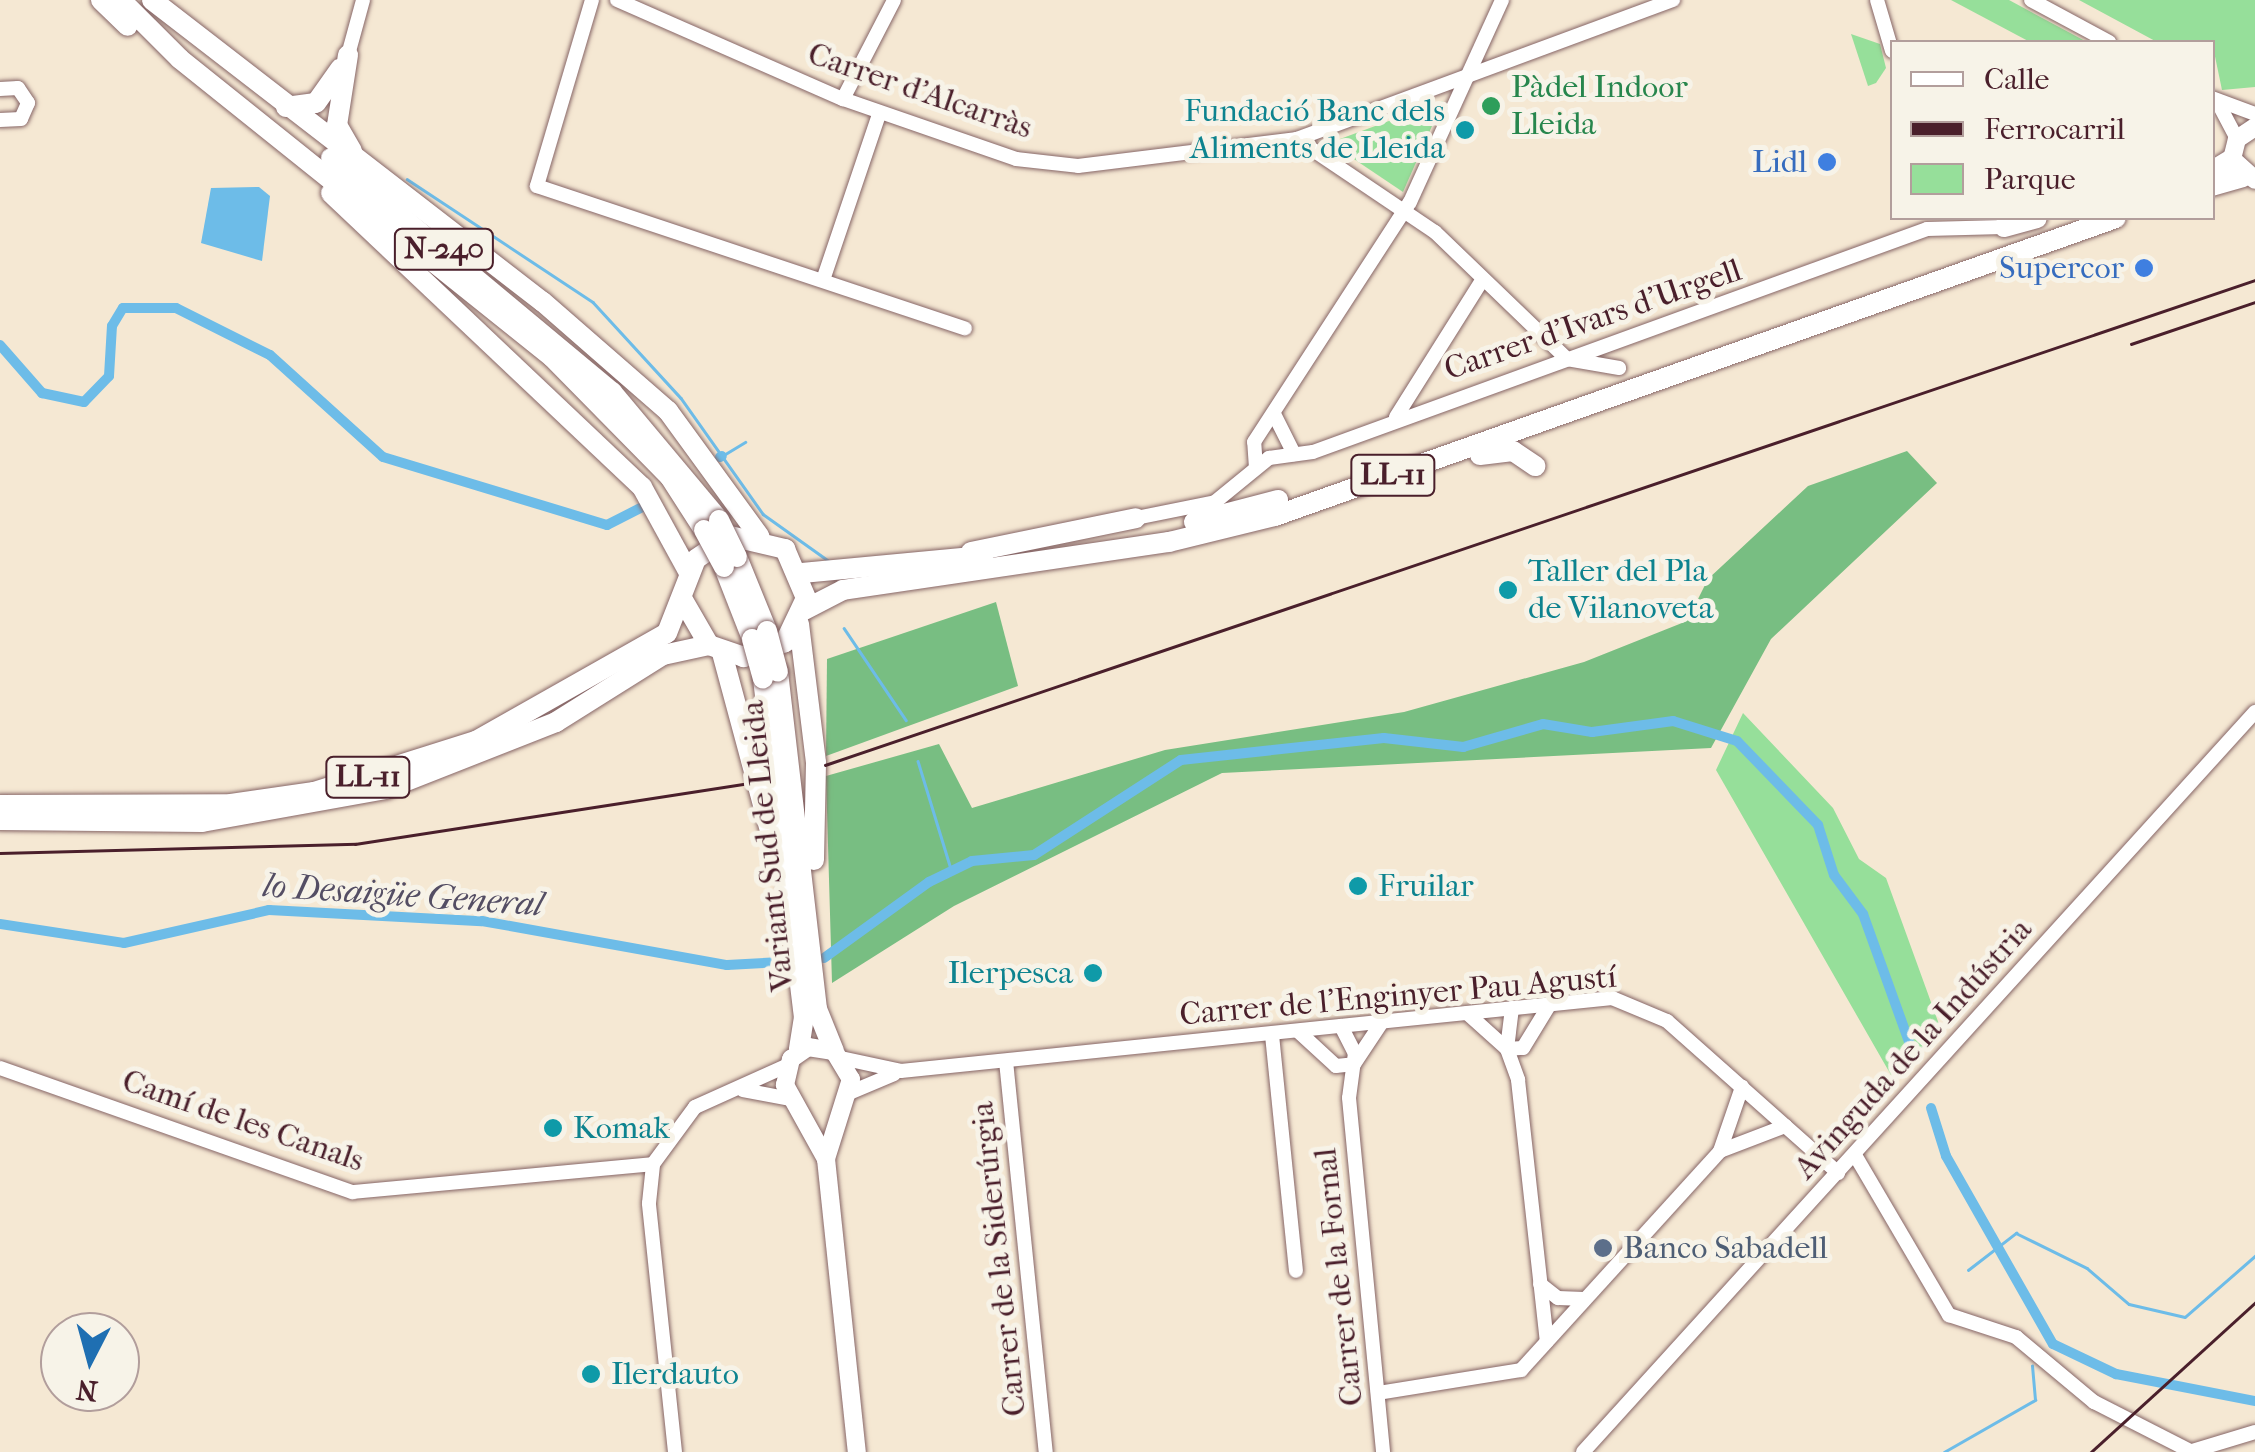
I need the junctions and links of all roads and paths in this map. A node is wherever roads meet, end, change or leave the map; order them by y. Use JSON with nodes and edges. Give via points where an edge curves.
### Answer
{"nodes":[{"id":1,"x":101,"y":0,"type":"edge"},
{"id":2,"x":121,"y":0,"type":"edge"},
{"id":3,"x":149,"y":0,"type":"edge"},
{"id":4,"x":363,"y":0,"type":"edge"},
{"id":5,"x":592,"y":0,"type":"edge"},
{"id":6,"x":617,"y":0,"type":"edge"},
{"id":7,"x":894,"y":0,"type":"edge"},
{"id":8,"x":1502,"y":0,"type":"edge"},
{"id":9,"x":1673,"y":0,"type":"edge"},
{"id":10,"x":1877,"y":0,"type":"edge"},
{"id":11,"x":2031,"y":0,"type":"edge"},
{"id":12,"x":2105,"y":40,"type":"edge"},
{"id":13,"x":1890,"y":43,"type":"edge"},
{"id":14,"x":348,"y":54,"type":"junction"},
{"id":15,"x":180,"y":59,"type":"junction"},
{"id":16,"x":1465,"y":79,"type":"junction"},
{"id":17,"x":0,"y":89,"type":"edge"},
{"id":18,"x":843,"y":99,"type":"junction"},
{"id":19,"x":2215,"y":99,"type":"edge"},
{"id":20,"x":2215,"y":101,"type":"edge"},
{"id":21,"x":286,"y":106,"type":"junction"},
{"id":22,"x":880,"y":112,"type":"junction"},
{"id":23,"x":2255,"y":114,"type":"edge"},
{"id":24,"x":0,"y":120,"type":"edge"},
{"id":25,"x":2255,"y":127,"type":"edge"},
{"id":26,"x":263,"y":132,"type":"junction"},
{"id":27,"x":1297,"y":140,"type":"junction"},
{"id":28,"x":2242,"y":163,"type":"edge"},
{"id":29,"x":2215,"y":170,"type":"edge"},
{"id":30,"x":378,"y":177,"type":"junction"},
{"id":31,"x":2215,"y":184,"type":"edge"},
{"id":32,"x":1405,"y":210,"type":"junction"},
{"id":33,"x":1958,"y":220,"type":"edge"},
{"id":34,"x":2030,"y":220,"type":"edge"},
{"id":35,"x":2067,"y":220,"type":"edge"},
{"id":36,"x":2110,"y":220,"type":"edge"},
{"id":37,"x":1933,"y":223,"type":"edge"},
{"id":38,"x":1969,"y":225,"type":"junction"},
{"id":39,"x":2004,"y":228,"type":"joint"},
{"id":40,"x":1483,"y":279,"type":"junction"},
{"id":41,"x":823,"y":280,"type":"junction"},
{"id":42,"x":965,"y":328,"type":"dead end"},
{"id":43,"x":1567,"y":359,"type":"junction"},
{"id":44,"x":1619,"y":368,"type":"dead end"},
{"id":45,"x":1610,"y":400,"type":"junction"},
{"id":46,"x":1274,"y":414,"type":"junction"},
{"id":47,"x":1395,"y":418,"type":"junction"},
{"id":48,"x":1294,"y":454,"type":"junction"},
{"id":49,"x":1424,"y":464,"type":"junction"},
{"id":50,"x":1256,"y":468,"type":"junction"},
{"id":51,"x":1136,"y":518,"type":"joint"},
{"id":52,"x":711,"y":525,"type":"junction"},
{"id":53,"x":758,"y":536,"type":"junction"},
{"id":54,"x":920,"y":563,"type":"junction"},
{"id":55,"x":688,"y":571,"type":"junction"},
{"id":56,"x":802,"y":574,"type":"junction"},
{"id":57,"x":683,"y":600,"type":"junction"},
{"id":58,"x":802,"y":617,"type":"junction"},
{"id":59,"x":715,"y":649,"type":"junction"},
{"id":60,"x":771,"y":675,"type":"junction"},
{"id":61,"x":2255,"y":712,"type":"edge"},
{"id":62,"x":0,"y":805,"type":"edge"},
{"id":63,"x":0,"y":820,"type":"edge"},
{"id":64,"x":803,"y":953,"type":"junction"},
{"id":65,"x":1550,"y":1004,"type":"junction"},
{"id":66,"x":1512,"y":1008,"type":"junction"},
{"id":67,"x":1466,"y":1012,"type":"junction"},
{"id":68,"x":1382,"y":1022,"type":"junction"},
{"id":69,"x":1341,"y":1026,"type":"junction"},
{"id":70,"x":1298,"y":1032,"type":"junction"},
{"id":71,"x":1272,"y":1035,"type":"junction"},
{"id":72,"x":1506,"y":1048,"type":"junction"},
{"id":73,"x":1523,"y":1048,"type":"junction"},
{"id":74,"x":838,"y":1054,"type":"junction"},
{"id":75,"x":794,"y":1057,"type":"junction"},
{"id":76,"x":1006,"y":1061,"type":"junction"},
{"id":77,"x":1354,"y":1064,"type":"junction"},
{"id":78,"x":1336,"y":1066,"type":"junction"},
{"id":79,"x":0,"y":1068,"type":"edge"},
{"id":80,"x":901,"y":1072,"type":"junction"},
{"id":81,"x":1518,"y":1080,"type":"junction"},
{"id":82,"x":1742,"y":1087,"type":"junction"},
{"id":83,"x":727,"y":1090,"type":"junction"},
{"id":84,"x":844,"y":1098,"type":"junction"},
{"id":85,"x":1349,"y":1098,"type":"junction"},
{"id":86,"x":1759,"y":1102,"type":"junction"},
{"id":87,"x":795,"y":1103,"type":"junction"},
{"id":88,"x":1736,"y":1114,"type":"junction"},
{"id":89,"x":1785,"y":1126,"type":"junction"},
{"id":90,"x":1751,"y":1133,"type":"junction"},
{"id":91,"x":1720,"y":1151,"type":"junction"},
{"id":92,"x":1854,"y":1155,"type":"junction"},
{"id":93,"x":826,"y":1159,"type":"junction"},
{"id":94,"x":654,"y":1164,"type":"junction"},
{"id":95,"x":1838,"y":1173,"type":"junction"},
{"id":96,"x":1296,"y":1271,"type":"dead end"},
{"id":97,"x":1539,"y":1283,"type":"junction"},
{"id":98,"x":1584,"y":1299,"type":"junction"},
{"id":99,"x":1546,"y":1340,"type":"junction"},
{"id":100,"x":1378,"y":1393,"type":"junction"},
{"id":101,"x":1614,"y":1425,"type":"junction"},
{"id":102,"x":2255,"y":1432,"type":"edge"},
{"id":103,"x":2189,"y":1451,"type":"edge"},
{"id":104,"x":675,"y":1452,"type":"edge"},
{"id":105,"x":856,"y":1452,"type":"edge"},
{"id":106,"x":1046,"y":1452,"type":"edge"},
{"id":107,"x":1383,"y":1452,"type":"edge"},
{"id":108,"x":1583,"y":1452,"type":"edge"},
{"id":109,"x":1600,"y":1452,"type":"edge"}],
"edges":[{"from":1,"to":26,"type":"highway","via":[[164,61]]},
{"from":2,"to":15,"type":"highway","number":"N-240"},
{"from":3,"to":21,"type":"highway","number":"N-240"},
{"from":3,"to":52,"type":"highway","number":"N-240","via":[[559,343],[671,453]]},
{"from":4,"to":14,"type":"street"},
{"from":5,"to":41,"type":"street","via":[[533,182]]},
{"from":6,"to":18,"type":"street","name":"Carrer d'Alcarràs"},
{"from":7,"to":18,"type":"street"},
{"from":8,"to":16,"type":"street"},
{"from":9,"to":16,"type":"street","name":"Carrer d'Alcarràs"},
{"from":10,"to":13,"type":"street"},
{"from":11,"to":12,"type":"street"},
{"from":14,"to":21,"type":"highway","via":[[316,104]]},
{"from":14,"to":30,"type":"highway","via":[[337,126]]},
{"from":15,"to":26,"type":"highway","number":"N-240"},
{"from":15,"to":52,"type":"highway","number":"N-240","via":[[552,357]]},
{"from":16,"to":27,"type":"street","name":"Carrer d'Alcarràs"},
{"from":16,"to":32,"type":"street"},
{"from":17,"to":24,"type":"street","via":[[18,88],[28,103],[16,122]]},
{"from":18,"to":22,"type":"street","name":"Carrer d'Alcarràs"},
{"from":19,"to":23,"type":"street"},
{"from":20,"to":28,"type":"street"},
{"from":21,"to":30,"type":"highway","number":"N-240"},
{"from":22,"to":27,"type":"street","name":"Carrer d'Alcarràs","via":[[1016,158],[1078,166]]},
{"from":22,"to":41,"type":"street"},
{"from":25,"to":28,"type":"main road"},
{"from":26,"to":55,"type":"highway","number":"N-240","via":[[447,295],[642,488]]},
{"from":27,"to":32,"type":"street"},
{"from":28,"to":29,"type":"highway"},
{"from":28,"to":31,"type":"highway"},
{"from":30,"to":53,"type":"highway","number":"N-240","via":[[668,411]]},
{"from":32,"to":40,"type":"street"},
{"from":32,"to":46,"type":"street"},
{"from":33,"to":38,"type":"street"},
{"from":34,"to":39,"type":"highway"},
{"from":35,"to":54,"type":"highway","number":"LL-11","via":[[1272,502],[1161,530]]},
{"from":36,"to":45,"type":"highway","number":"LL-11"},
{"from":37,"to":38,"type":"street","name":"Carrer d'Ivars d'Urgell"},
{"from":37,"to":43,"type":"street","name":"Carrer d'Ivars d'Urgell"},
{"from":38,"to":39,"type":"street","name":"Carrer d'Ivars d'Urgell"},
{"from":40,"to":43,"type":"street"},
{"from":40,"to":47,"type":"street"},
{"from":41,"to":42,"type":"street"},
{"from":43,"to":44,"type":"street"},
{"from":43,"to":47,"type":"street","name":"Carrer d'Ivars d'Urgell"},
{"from":45,"to":49,"type":"highway","number":"LL-11"},
{"from":45,"to":49,"type":"highway","via":[[1542,438],[1535,466],[1502,450]]},
{"from":46,"to":48,"type":"street"},
{"from":46,"to":50,"type":"street","via":[[1254,442]]},
{"from":47,"to":48,"type":"street","name":"Carrer d'Ivars d'Urgell"},
{"from":48,"to":50,"type":"street","name":"Carrer d'Ivars d'Urgell"},
{"from":49,"to":58,"type":"highway","number":"LL-11","via":[[1227,529],[843,590]]},
{"from":50,"to":51,"type":"street","name":"Carrer d'Ivars d'Urgell","via":[[1215,502]]},
{"from":51,"to":54,"type":"highway"},
{"from":52,"to":60,"type":"highway","name":"Variant Sud de Lleida","number":"N-240","bridge":true},
{"from":53,"to":55,"type":"highway","via":[[717,541]]},
{"from":53,"to":56,"type":"highway"},
{"from":54,"to":56,"type":"highway","number":"LL-11"},
{"from":55,"to":57,"type":"highway","number":"LL-11"},
{"from":56,"to":58,"type":"highway"},
{"from":57,"to":59,"type":"highway"},
{"from":57,"to":62,"type":"highway","number":"LL-11","via":[[667,632],[624,664],[476,741],[397,770],[184,809]]},
{"from":58,"to":59,"type":"highway","number":"LL-11","via":[[766,653]]},
{"from":58,"to":64,"type":"highway","number":"N-240","via":[[816,762]]},
{"from":59,"to":63,"type":"highway","number":"LL-11","via":[[664,654],[556,722],[386,790],[202,822]]},
{"from":59,"to":64,"type":"highway","number":"N-240","via":[[754,749]]},
{"from":60,"to":64,"type":"highway","name":"Variant Sud de Lleida","number":"N-240"},
{"from":60,"to":64,"type":"highway","name":"Variant Sud de Lleida","number":"N-240","via":[[775,768]]},
{"from":61,"to":92,"type":"street","name":"Avinguda de la Indústria"},
{"from":64,"to":74,"type":"highway","name":"Variant Sud de Lleida","number":"N-240","via":[[819,1022]]},
{"from":64,"to":75,"type":"highway","name":"Variant Sud de Lleida","number":"N-240"},
{"from":65,"to":66,"type":"street","name":"Carrer de l'Enginyer Pau Agustí"},
{"from":65,"to":73,"type":"street"},
{"from":65,"to":82,"type":"street","name":"Carrer de l'Enginyer Pau Agustí","via":[[1636,1003]]},
{"from":66,"to":67,"type":"street","name":"Carrer de l'Enginyer Pau Agustí"},
{"from":66,"to":72,"type":"street"},
{"from":66,"to":73,"type":"street"},
{"from":67,"to":68,"type":"street","name":"Carrer de l'Enginyer Pau Agustí"},
{"from":67,"to":72,"type":"street"},
{"from":68,"to":69,"type":"street","name":"Carrer de l'Enginyer Pau Agustí"},
{"from":68,"to":77,"type":"street","name":"Carrer de la Fornal"},
{"from":69,"to":70,"type":"street","name":"Carrer de l'Enginyer Pau Agustí"},
{"from":69,"to":77,"type":"street","name":"Carrer de la Fornal"},
{"from":69,"to":78,"type":"street","name":"Carrer de la Fornal"},
{"from":70,"to":71,"type":"street","name":"Carrer de l'Enginyer Pau Agustí"},
{"from":70,"to":78,"type":"street","name":"Carrer de la Fornal"},
{"from":71,"to":76,"type":"street","name":"Carrer de l'Enginyer Pau Agustí"},
{"from":71,"to":96,"type":"street"},
{"from":72,"to":73,"type":"street"},
{"from":72,"to":81,"type":"street"},
{"from":73,"to":81,"type":"street"},
{"from":74,"to":75,"type":"main road"},
{"from":74,"to":80,"type":"street","name":"Carrer de l'Enginyer Pau Agustí"},
{"from":74,"to":84,"type":"main road"},
{"from":75,"to":83,"type":"street"},
{"from":75,"to":87,"type":"main road"},
{"from":76,"to":80,"type":"street","name":"Carrer de l'Enginyer Pau Agustí"},
{"from":76,"to":106,"type":"street","name":"Carrer de la Siderúrgia"},
{"from":77,"to":78,"type":"street"},
{"from":77,"to":85,"type":"street","name":"Carrer de la Fornal"},
{"from":78,"to":85,"type":"street","name":"Carrer de la Fornal"},
{"from":79,"to":94,"type":"street","name":"Camí de les Canals","via":[[353,1192]]},
{"from":80,"to":84,"type":"street","name":"Carrer de l'Enginyer Pau Agustí"},
{"from":81,"to":97,"type":"street"},
{"from":82,"to":86,"type":"street","name":"Carrer de l'Enginyer Pau Agustí"},
{"from":82,"to":88,"type":"street"},
{"from":83,"to":87,"type":"street"},
{"from":83,"to":94,"type":"street","via":[[682,1119]]},
{"from":84,"to":87,"type":"main road"},
{"from":84,"to":93,"type":"main road"},
{"from":85,"to":100,"type":"street","name":"Carrer de la Fornal"},
{"from":86,"to":88,"type":"street"},
{"from":86,"to":89,"type":"street","name":"Carrer de l'Enginyer Pau Agustí"},
{"from":86,"to":90,"type":"street"},
{"from":87,"to":93,"type":"main road"},
{"from":88,"to":91,"type":"street"},
{"from":89,"to":90,"type":"street"},
{"from":89,"to":95,"type":"street","name":"Carrer de l'Enginyer Pau Agustí"},
{"from":90,"to":91,"type":"street"},
{"from":91,"to":98,"type":"street"},
{"from":92,"to":95,"type":"street","name":"Avinguda de la Indústria"},
{"from":92,"to":103,"type":"street","via":[[1948,1314],[2016,1337],[2094,1402]]},
{"from":93,"to":105,"type":"main road"},
{"from":94,"to":104,"type":"street","via":[[649,1203]]},
{"from":95,"to":101,"type":"street","name":"Avinguda de la Indústria"},
{"from":97,"to":98,"type":"street","via":[[1558,1298]]},
{"from":97,"to":99,"type":"street"},
{"from":98,"to":99,"type":"street"},
{"from":99,"to":100,"type":"street","via":[[1510,1376]]},
{"from":100,"to":107,"type":"street","name":"Carrer de la Fornal"},
{"from":101,"to":108,"type":"street","name":"Avinguda de la Indústria"},
{"from":101,"to":109,"type":"street","name":"Avinguda de la Indústria"},
{"from":102,"to":103,"type":"street"}]}
